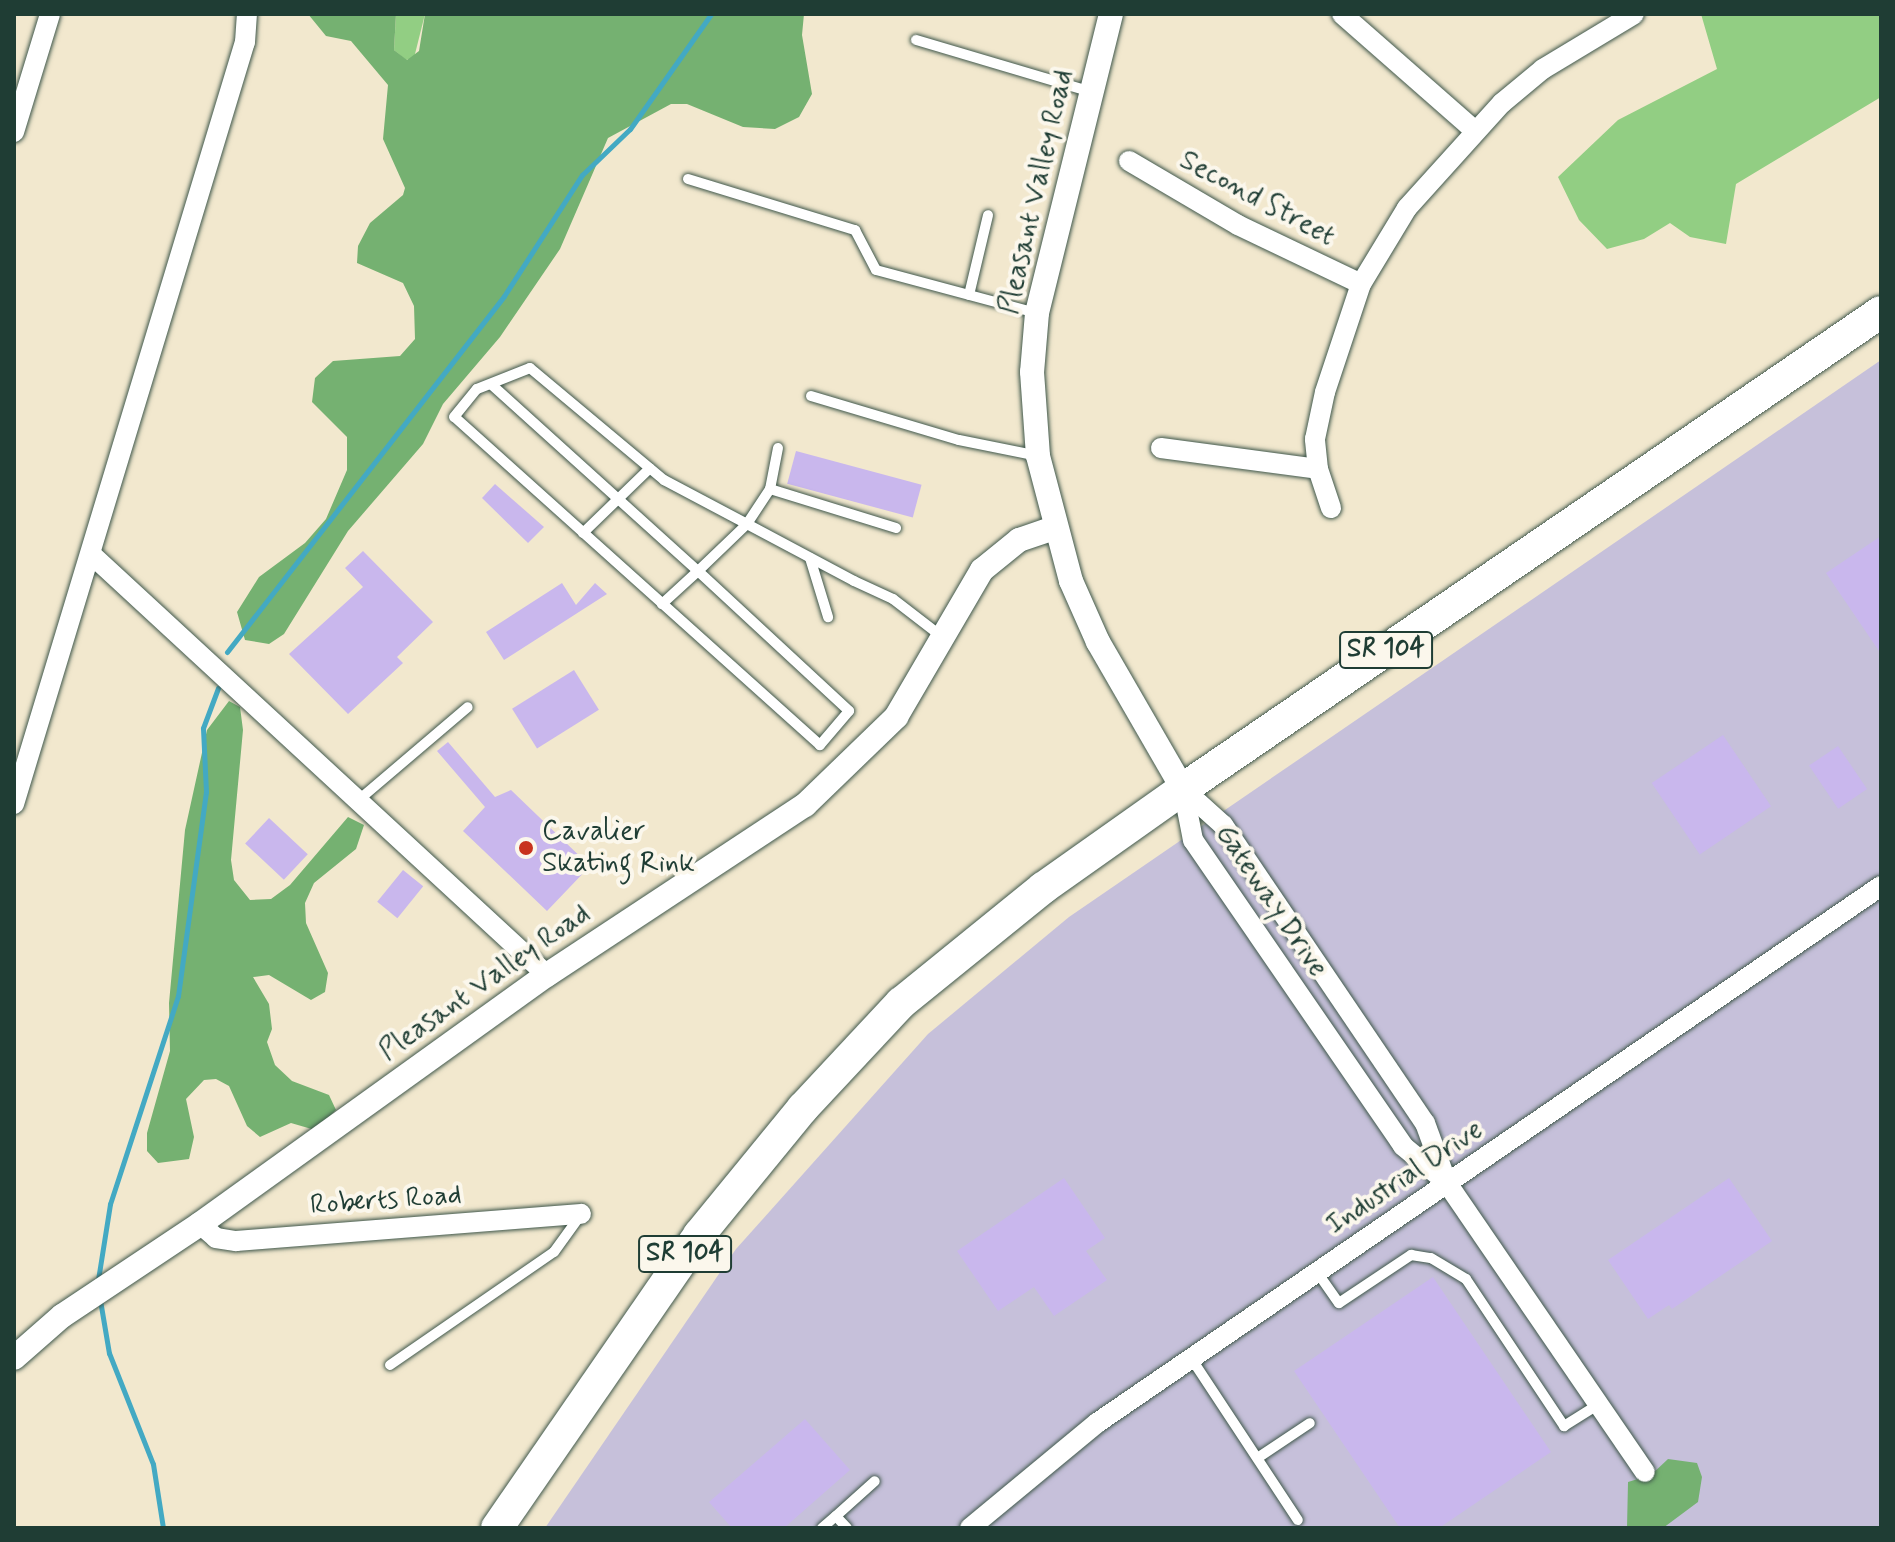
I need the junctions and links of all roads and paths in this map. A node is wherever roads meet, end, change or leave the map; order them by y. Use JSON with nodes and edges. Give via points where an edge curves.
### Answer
{"nodes":[{"id":1,"x":50,"y":14,"type":"edge"},
{"id":2,"x":247,"y":14,"type":"edge"},
{"id":3,"x":1342,"y":14,"type":"edge"},
{"id":4,"x":1107,"y":15,"type":"edge"},
{"id":5,"x":1623,"y":16,"type":"edge"},
{"id":6,"x":916,"y":40,"type":"dead end"},
{"id":7,"x":1091,"y":92,"type":"junction"},
{"id":8,"x":1474,"y":130,"type":"junction"},
{"id":9,"x":14,"y":132,"type":"edge"},
{"id":10,"x":1129,"y":161,"type":"dead end"},
{"id":11,"x":688,"y":179,"type":"dead end"},
{"id":12,"x":988,"y":215,"type":"dead end"},
{"id":13,"x":1361,"y":284,"type":"junction"},
{"id":14,"x":969,"y":295,"type":"junction"},
{"id":15,"x":1881,"y":312,"type":"edge"},
{"id":16,"x":1037,"y":313,"type":"junction"},
{"id":17,"x":492,"y":385,"type":"junction"},
{"id":18,"x":811,"y":396,"type":"dead end"},
{"id":19,"x":778,"y":448,"type":"dead end"},
{"id":20,"x":1161,"y":448,"type":"dead end"},
{"id":21,"x":1038,"y":456,"type":"junction"},
{"id":22,"x":650,"y":468,"type":"junction"},
{"id":23,"x":1318,"y":469,"type":"junction"},
{"id":24,"x":770,"y":489,"type":"junction"},
{"id":25,"x":617,"y":498,"type":"junction"},
{"id":26,"x":1331,"y":508,"type":"dead end"},
{"id":27,"x":747,"y":524,"type":"junction"},
{"id":28,"x":896,"y":528,"type":"dead end"},
{"id":29,"x":1053,"y":528,"type":"junction"},
{"id":30,"x":583,"y":533,"type":"junction"},
{"id":31,"x":92,"y":555,"type":"junction"},
{"id":32,"x":810,"y":558,"type":"junction"},
{"id":33,"x":698,"y":571,"type":"junction"},
{"id":34,"x":662,"y":604,"type":"junction"},
{"id":35,"x":828,"y":617,"type":"dead end"},
{"id":36,"x":941,"y":636,"type":"junction"},
{"id":37,"x":468,"y":707,"type":"dead end"},
{"id":38,"x":1183,"y":789,"type":"junction"},
{"id":39,"x":361,"y":798,"type":"junction"},
{"id":40,"x":14,"y":804,"type":"edge"},
{"id":41,"x":1881,"y":886,"type":"edge"},
{"id":42,"x":547,"y":975,"type":"junction"},
{"id":43,"x":1447,"y":1183,"type":"junction"},
{"id":44,"x":581,"y":1214,"type":"joint"},
{"id":45,"x":200,"y":1224,"type":"junction"},
{"id":46,"x":1317,"y":1272,"type":"junction"},
{"id":47,"x":14,"y":1358,"type":"edge"},
{"id":48,"x":1191,"y":1358,"type":"junction"},
{"id":49,"x":390,"y":1365,"type":"dead end"},
{"id":50,"x":1599,"y":1404,"type":"junction"},
{"id":51,"x":1310,"y":1423,"type":"dead end"},
{"id":52,"x":1259,"y":1457,"type":"junction"},
{"id":53,"x":1645,"y":1472,"type":"dead end"},
{"id":54,"x":875,"y":1481,"type":"dead end"},
{"id":55,"x":836,"y":1516,"type":"junction"},
{"id":56,"x":1298,"y":1520,"type":"dead end"},
{"id":57,"x":497,"y":1528,"type":"edge"},
{"id":58,"x":822,"y":1528,"type":"edge"},
{"id":59,"x":847,"y":1528,"type":"edge"},
{"id":60,"x":970,"y":1528,"type":"edge"}],
"edges":[{"from":1,"to":9,"type":"street"},
{"from":2,"to":31,"type":"street","via":[[245,42]]},
{"from":3,"to":8,"type":"street"},
{"from":4,"to":7,"type":"street","name":"Pleasant Valley Road"},
{"from":5,"to":8,"type":"street","via":[[1543,69]]},
{"from":6,"to":7,"type":"lane"},
{"from":7,"to":16,"type":"street","name":"Pleasant Valley Road"},
{"from":8,"to":13,"type":"street","via":[[1407,208]]},
{"from":10,"to":13,"type":"street","name":"Second Street","via":[[1238,225]]},
{"from":11,"to":14,"type":"lane","via":[[855,230],[876,270]]},
{"from":12,"to":14,"type":"lane"},
{"from":13,"to":23,"type":"street","via":[[1325,392],[1315,439]]},
{"from":14,"to":16,"type":"lane"},
{"from":15,"to":38,"type":"main road","number":"SR 104"},
{"from":16,"to":21,"type":"street","name":"Pleasant Valley Road","via":[[1032,372]]},
{"from":17,"to":22,"type":"lane","via":[[530,368]]},
{"from":17,"to":25,"type":"lane"},
{"from":17,"to":30,"type":"lane","via":[[477,389],[454,417]]},
{"from":18,"to":21,"type":"lane","via":[[959,440]]},
{"from":19,"to":24,"type":"lane"},
{"from":20,"to":23,"type":"street"},
{"from":21,"to":29,"type":"street","name":"Pleasant Valley Road"},
{"from":22,"to":25,"type":"lane"},
{"from":22,"to":27,"type":"lane"},
{"from":23,"to":26,"type":"street"},
{"from":24,"to":27,"type":"lane"},
{"from":24,"to":28,"type":"lane"},
{"from":25,"to":30,"type":"lane"},
{"from":25,"to":33,"type":"lane"},
{"from":27,"to":32,"type":"lane"},
{"from":27,"to":33,"type":"lane"},
{"from":29,"to":36,"type":"street","name":"Pleasant Valley Road","via":[[1019,540],[982,570]]},
{"from":29,"to":38,"type":"street","name":"Pleasant Valley Road","via":[[1098,642]]},
{"from":30,"to":34,"type":"lane"},
{"from":31,"to":39,"type":"street"},
{"from":31,"to":40,"type":"street"},
{"from":32,"to":35,"type":"lane"},
{"from":32,"to":36,"type":"lane","via":[[893,599]]},
{"from":33,"to":34,"type":"lane"},
{"from":33,"to":34,"type":"lane","via":[[849,711],[820,745]]},
{"from":36,"to":42,"type":"street","name":"Pleasant Valley Road","via":[[896,717],[840,777]]},
{"from":37,"to":39,"type":"lane"},
{"from":38,"to":43,"type":"street","name":"Gateway Drive","via":[[1223,825],[1425,1123]]},
{"from":38,"to":43,"type":"street","name":"Gateway Drive","via":[[1193,840],[1403,1146]]},
{"from":38,"to":57,"type":"main road","number":"SR 104","via":[[1043,888],[901,1003],[823,1087],[699,1235]]},
{"from":39,"to":42,"type":"street"},
{"from":41,"to":43,"type":"street","name":"Industrial Drive"},
{"from":42,"to":45,"type":"street","name":"Pleasant Valley Road"},
{"from":43,"to":46,"type":"street","name":"Industrial Drive"},
{"from":43,"to":50,"type":"street","name":"Gateway Drive"},
{"from":44,"to":45,"type":"street","name":"Roberts Road","via":[[236,1241],[216,1238]]},
{"from":44,"to":49,"type":"lane","via":[[554,1252]]},
{"from":45,"to":47,"type":"street","name":"Pleasant Valley Road","via":[[84,1301]]},
{"from":46,"to":48,"type":"street","name":"Industrial Drive"},
{"from":46,"to":50,"type":"lane","via":[[1339,1303],[1411,1255],[1431,1258],[1466,1279],[1564,1426]]},
{"from":48,"to":52,"type":"lane"},
{"from":48,"to":60,"type":"street","name":"Industrial Drive","via":[[1047,1460]]},
{"from":50,"to":53,"type":"street","name":"Gateway Drive"},
{"from":51,"to":52,"type":"lane"},
{"from":52,"to":56,"type":"lane"},
{"from":54,"to":55,"type":"lane"},
{"from":55,"to":58,"type":"lane"},
{"from":55,"to":59,"type":"lane"}]}
